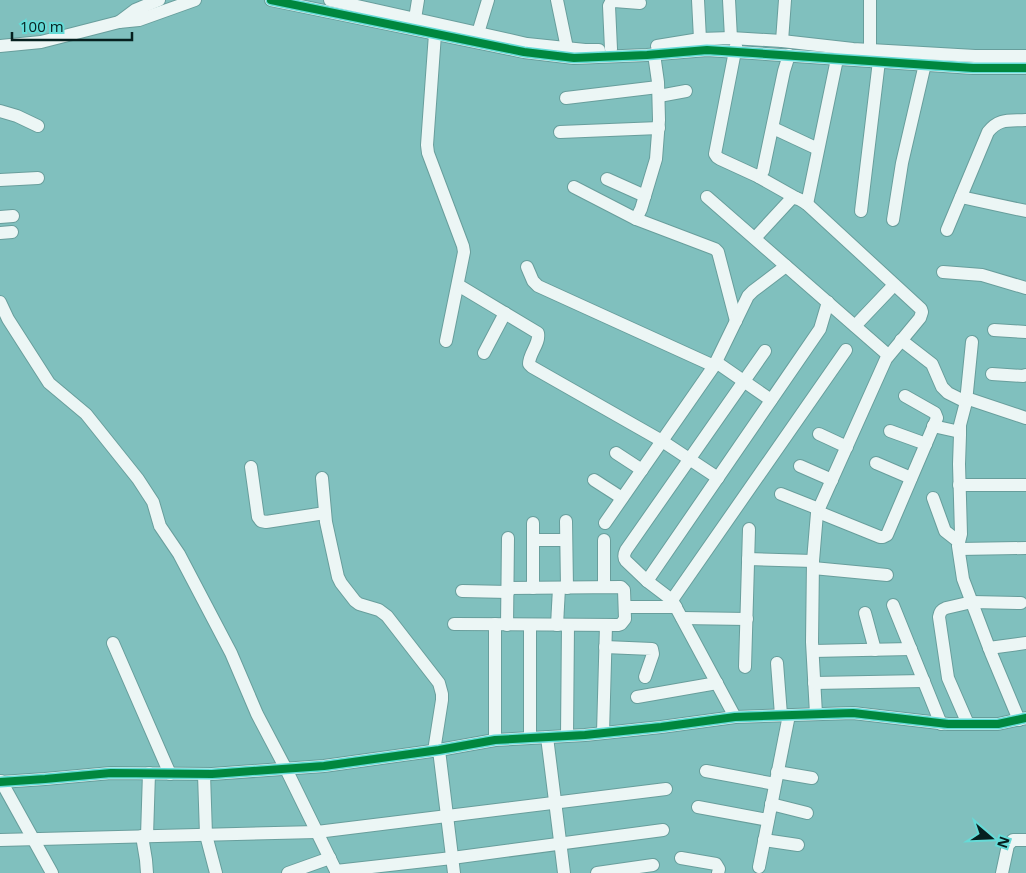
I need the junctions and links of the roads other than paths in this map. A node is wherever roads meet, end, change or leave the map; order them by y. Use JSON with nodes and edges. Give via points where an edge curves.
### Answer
{"nodes":[{"id":1,"x":159,"y":0,"type":"edge"},
{"id":2,"x":195,"y":0,"type":"edge"},
{"id":3,"x":271,"y":0,"type":"edge"},
{"id":4,"x":330,"y":0,"type":"edge"},
{"id":5,"x":418,"y":0,"type":"edge"},
{"id":6,"x":488,"y":0,"type":"edge"},
{"id":7,"x":557,"y":0,"type":"edge"},
{"id":8,"x":698,"y":0,"type":"edge"},
{"id":9,"x":729,"y":0,"type":"edge"},
{"id":10,"x":785,"y":0,"type":"edge"},
{"id":11,"x":870,"y":0,"type":"edge"},
{"id":12,"x":640,"y":3,"type":"dead end"},
{"id":13,"x":119,"y":22,"type":"junction"},
{"id":14,"x":414,"y":24,"type":"junction"},
{"id":15,"x":478,"y":33,"type":"junction"},
{"id":16,"x":435,"y":34,"type":"junction"},
{"id":17,"x":734,"y":38,"type":"junction"},
{"id":18,"x":700,"y":39,"type":"junction"},
{"id":19,"x":782,"y":42,"type":"junction"},
{"id":20,"x":0,"y":46,"type":"edge"},
{"id":21,"x":611,"y":50,"type":"junction"},
{"id":22,"x":650,"y":52,"type":"junction"},
{"id":23,"x":734,"y":52,"type":"junction"},
{"id":24,"x":567,"y":53,"type":"junction"},
{"id":25,"x":790,"y":55,"type":"junction"},
{"id":26,"x":1026,"y":56,"type":"edge"},
{"id":27,"x":873,"y":57,"type":"junction"},
{"id":28,"x":837,"y":59,"type":"junction"},
{"id":29,"x":925,"y":64,"type":"junction"},
{"id":30,"x":1026,"y":68,"type":"edge"},
{"id":31,"x":658,"y":91,"type":"junction"},
{"id":32,"x":686,"y":91,"type":"dead end"},
{"id":33,"x":566,"y":98,"type":"dead end"},
{"id":34,"x":0,"y":111,"type":"edge"},
{"id":35,"x":1026,"y":120,"type":"edge"},
{"id":36,"x":38,"y":126,"type":"dead end"},
{"id":37,"x":659,"y":128,"type":"junction"},
{"id":38,"x":773,"y":128,"type":"junction"},
{"id":39,"x":560,"y":132,"type":"dead end"},
{"id":40,"x":818,"y":149,"type":"junction"},
{"id":41,"x":759,"y":177,"type":"junction"},
{"id":42,"x":38,"y":178,"type":"dead end"},
{"id":43,"x":606,"y":179,"type":"dead end"},
{"id":44,"x":0,"y":180,"type":"edge"},
{"id":45,"x":574,"y":187,"type":"dead end"},
{"id":46,"x":645,"y":196,"type":"junction"},
{"id":47,"x":707,"y":197,"type":"dead end"},
{"id":48,"x":961,"y":197,"type":"junction"},
{"id":49,"x":802,"y":201,"type":"junction"},
{"id":50,"x":861,"y":211,"type":"dead end"},
{"id":51,"x":1026,"y":211,"type":"edge"},
{"id":52,"x":636,"y":219,"type":"junction"},
{"id":53,"x":893,"y":220,"type":"dead end"},
{"id":54,"x":947,"y":230,"type":"dead end"},
{"id":55,"x":755,"y":238,"type":"junction"},
{"id":56,"x":786,"y":266,"type":"junction"},
{"id":57,"x":527,"y":267,"type":"dead end"},
{"id":58,"x":943,"y":272,"type":"dead end"},
{"id":59,"x":458,"y":285,"type":"junction"},
{"id":60,"x":894,"y":285,"type":"junction"},
{"id":61,"x":1026,"y":288,"type":"edge"},
{"id":62,"x":0,"y":302,"type":"edge"},
{"id":63,"x":828,"y":302,"type":"junction"},
{"id":64,"x":505,"y":313,"type":"junction"},
{"id":65,"x":736,"y":321,"type":"junction"},
{"id":66,"x":855,"y":326,"type":"junction"},
{"id":67,"x":994,"y":330,"type":"dead end"},
{"id":68,"x":1026,"y":332,"type":"edge"},
{"id":69,"x":901,"y":340,"type":"junction"},
{"id":70,"x":446,"y":341,"type":"dead end"},
{"id":71,"x":972,"y":342,"type":"dead end"},
{"id":72,"x":846,"y":350,"type":"dead end"},
{"id":73,"x":765,"y":351,"type":"dead end"},
{"id":74,"x":484,"y":353,"type":"dead end"},
{"id":75,"x":888,"y":355,"type":"junction"},
{"id":76,"x":715,"y":364,"type":"junction"},
{"id":77,"x":992,"y":374,"type":"dead end"},
{"id":78,"x":1026,"y":375,"type":"edge"},
{"id":79,"x":744,"y":380,"type":"junction"},
{"id":80,"x":905,"y":396,"type":"dead end"},
{"id":81,"x":771,"y":400,"type":"junction"},
{"id":82,"x":966,"y":400,"type":"junction"},
{"id":83,"x":1026,"y":418,"type":"edge"},
{"id":84,"x":933,"y":426,"type":"junction"},
{"id":85,"x":890,"y":430,"type":"dead end"},
{"id":86,"x":960,"y":432,"type":"junction"},
{"id":87,"x":819,"y":434,"type":"dead end"},
{"id":88,"x":662,"y":441,"type":"junction"},
{"id":89,"x":926,"y":444,"type":"junction"},
{"id":90,"x":847,"y":447,"type":"junction"},
{"id":91,"x":616,"y":453,"type":"dead end"},
{"id":92,"x":689,"y":460,"type":"junction"},
{"id":93,"x":876,"y":463,"type":"dead end"},
{"id":94,"x":800,"y":466,"type":"dead end"},
{"id":95,"x":251,"y":467,"type":"dead end"},
{"id":96,"x":642,"y":470,"type":"junction"},
{"id":97,"x":322,"y":478,"type":"dead end"},
{"id":98,"x":718,"y":478,"type":"junction"},
{"id":99,"x":911,"y":478,"type":"junction"},
{"id":100,"x":594,"y":480,"type":"dead end"},
{"id":101,"x":832,"y":480,"type":"junction"},
{"id":102,"x":959,"y":484,"type":"junction"},
{"id":103,"x":1026,"y":485,"type":"edge"},
{"id":104,"x":782,"y":494,"type":"dead end"},
{"id":105,"x":622,"y":498,"type":"junction"},
{"id":106,"x":933,"y":498,"type":"dead end"},
{"id":107,"x":818,"y":510,"type":"junction"},
{"id":108,"x":325,"y":512,"type":"junction"},
{"id":109,"x":566,"y":521,"type":"dead end"},
{"id":110,"x":533,"y":523,"type":"dead end"},
{"id":111,"x":605,"y":523,"type":"dead end"},
{"id":112,"x":749,"y":530,"type":"dead end"},
{"id":113,"x":508,"y":538,"type":"dead end"},
{"id":114,"x":533,"y":540,"type":"junction"},
{"id":115,"x":566,"y":540,"type":"junction"},
{"id":116,"x":604,"y":540,"type":"dead end"},
{"id":117,"x":959,"y":545,"type":"junction"},
{"id":118,"x":1026,"y":548,"type":"edge"},
{"id":119,"x":748,"y":559,"type":"junction"},
{"id":120,"x":813,"y":564,"type":"junction"},
{"id":121,"x":887,"y":575,"type":"dead end"},
{"id":122,"x":647,"y":581,"type":"junction"},
{"id":123,"x":604,"y":587,"type":"junction"},
{"id":124,"x":533,"y":588,"type":"junction"},
{"id":125,"x":563,"y":588,"type":"junction"},
{"id":126,"x":508,"y":590,"type":"junction"},
{"id":127,"x":462,"y":591,"type":"dead end"},
{"id":128,"x":972,"y":602,"type":"junction"},
{"id":129,"x":1021,"y":603,"type":"dead end"},
{"id":130,"x":893,"y":605,"type":"dead end"},
{"id":131,"x":624,"y":607,"type":"junction"},
{"id":132,"x":676,"y":609,"type":"junction"},
{"id":133,"x":865,"y":613,"type":"dead end"},
{"id":134,"x":747,"y":619,"type":"junction"},
{"id":135,"x":454,"y":624,"type":"dead end"},
{"id":136,"x":501,"y":624,"type":"junction"},
{"id":137,"x":530,"y":625,"type":"junction"},
{"id":138,"x":563,"y":625,"type":"junction"},
{"id":139,"x":606,"y":625,"type":"junction"},
{"id":140,"x":113,"y":643,"type":"dead end"},
{"id":141,"x":1026,"y":643,"type":"edge"},
{"id":142,"x":605,"y":647,"type":"junction"},
{"id":143,"x":989,"y":648,"type":"junction"},
{"id":144,"x":911,"y":649,"type":"junction"},
{"id":145,"x":875,"y":650,"type":"junction"},
{"id":146,"x":812,"y":651,"type":"junction"},
{"id":147,"x":777,"y":663,"type":"dead end"},
{"id":148,"x":746,"y":667,"type":"dead end"},
{"id":149,"x":645,"y":677,"type":"dead end"},
{"id":150,"x":924,"y":681,"type":"junction"},
{"id":151,"x":717,"y":683,"type":"junction"},
{"id":152,"x":814,"y":684,"type":"junction"},
{"id":153,"x":637,"y":697,"type":"dead end"},
{"id":154,"x":816,"y":714,"type":"junction"},
{"id":155,"x":785,"y":715,"type":"junction"},
{"id":156,"x":735,"y":717,"type":"junction"},
{"id":157,"x":1022,"y":719,"type":"edge"},
{"id":158,"x":941,"y":724,"type":"junction"},
{"id":159,"x":968,"y":724,"type":"junction"},
{"id":160,"x":604,"y":733,"type":"junction"},
{"id":161,"x":566,"y":736,"type":"junction"},
{"id":162,"x":547,"y":737,"type":"junction"},
{"id":163,"x":530,"y":738,"type":"junction"},
{"id":164,"x":495,"y":740,"type":"junction"},
{"id":165,"x":436,"y":750,"type":"junction"},
{"id":166,"x":286,"y":769,"type":"junction"},
{"id":167,"x":706,"y":771,"type":"dead end"},
{"id":168,"x":150,"y":773,"type":"junction"},
{"id":169,"x":170,"y":774,"type":"junction"},
{"id":170,"x":204,"y":774,"type":"junction"},
{"id":171,"x":776,"y":778,"type":"junction"},
{"id":172,"x":812,"y":778,"type":"dead end"},
{"id":173,"x":1,"y":782,"type":"edge"},
{"id":174,"x":666,"y":789,"type":"dead end"},
{"id":175,"x":555,"y":803,"type":"junction"},
{"id":176,"x":771,"y":804,"type":"junction"},
{"id":177,"x":698,"y":807,"type":"dead end"},
{"id":178,"x":806,"y":813,"type":"dead end"},
{"id":179,"x":447,"y":817,"type":"junction"},
{"id":180,"x":768,"y":820,"type":"junction"},
{"id":181,"x":663,"y":830,"type":"dead end"},
{"id":182,"x":317,"y":832,"type":"junction"},
{"id":183,"x":206,"y":835,"type":"junction"},
{"id":184,"x":144,"y":836,"type":"junction"},
{"id":185,"x":33,"y":839,"type":"junction"},
{"id":186,"x":0,"y":840,"type":"edge"},
{"id":187,"x":764,"y":840,"type":"junction"},
{"id":188,"x":1026,"y":840,"type":"edge"},
{"id":189,"x":560,"y":843,"type":"junction"},
{"id":190,"x":798,"y":845,"type":"dead end"},
{"id":191,"x":330,"y":858,"type":"junction"},
{"id":192,"x":452,"y":858,"type":"junction"},
{"id":193,"x":681,"y":858,"type":"dead end"},
{"id":194,"x":653,"y":865,"type":"dead end"},
{"id":195,"x":759,"y":867,"type":"dead end"},
{"id":196,"x":337,"y":872,"type":"edge"},
{"id":197,"x":52,"y":873,"type":"edge"},
{"id":198,"x":147,"y":873,"type":"edge"},
{"id":199,"x":216,"y":873,"type":"edge"},
{"id":200,"x":288,"y":873,"type":"edge"},
{"id":201,"x":454,"y":873,"type":"edge"},
{"id":202,"x":564,"y":873,"type":"edge"},
{"id":203,"x":597,"y":873,"type":"edge"},
{"id":204,"x":718,"y":873,"type":"edge"},
{"id":205,"x":1002,"y":873,"type":"edge"}],
"edges":[{"from":1,"to":13,"type":"street","via":[[135,10]]},
{"from":2,"to":13,"type":"street","via":[[139,20]]},
{"from":3,"to":14,"type":"street"},
{"from":4,"to":14,"type":"street"},
{"from":5,"to":14,"type":"street"},
{"from":6,"to":15,"type":"street"},
{"from":7,"to":24,"type":"street"},
{"from":8,"to":18,"type":"street"},
{"from":9,"to":17,"type":"street"},
{"from":10,"to":19,"type":"street"},
{"from":11,"to":27,"type":"street"},
{"from":12,"to":21,"type":"street","via":[[610,3]]},
{"from":13,"to":20,"type":"street","via":[[41,42]]},
{"from":14,"to":15,"type":"street"},
{"from":14,"to":16,"type":"street"},
{"from":15,"to":24,"type":"street"},
{"from":16,"to":24,"type":"street","via":[[530,54]]},
{"from":16,"to":59,"type":"street","via":[[427,145],[463,246]]},
{"from":17,"to":18,"type":"street"},
{"from":17,"to":19,"type":"street"},
{"from":17,"to":23,"type":"street"},
{"from":18,"to":22,"type":"street"},
{"from":19,"to":27,"type":"street","via":[[853,49]]},
{"from":21,"to":22,"type":"street"},
{"from":21,"to":24,"type":"street"},
{"from":22,"to":23,"type":"street"},
{"from":22,"to":24,"type":"street","via":[[582,58]]},
{"from":22,"to":31,"type":"street"},
{"from":23,"to":25,"type":"street"},
{"from":23,"to":41,"type":"street","via":[[715,154]]},
{"from":25,"to":28,"type":"street"},
{"from":25,"to":38,"type":"street"},
{"from":26,"to":27,"type":"street"},
{"from":27,"to":28,"type":"street"},
{"from":27,"to":29,"type":"street"},
{"from":27,"to":50,"type":"street"},
{"from":28,"to":40,"type":"street"},
{"from":29,"to":30,"type":"street"},
{"from":29,"to":53,"type":"street","via":[[902,163]]},
{"from":31,"to":32,"type":"street"},
{"from":31,"to":33,"type":"street"},
{"from":31,"to":37,"type":"street"},
{"from":34,"to":36,"type":"street"},
{"from":35,"to":48,"type":"street","via":[[996,123],[992,127]]},
{"from":37,"to":39,"type":"street"},
{"from":37,"to":46,"type":"street","via":[[656,158]]},
{"from":38,"to":40,"type":"street"},
{"from":38,"to":41,"type":"street"},
{"from":40,"to":49,"type":"street"},
{"from":41,"to":49,"type":"street"},
{"from":42,"to":44,"type":"street"},
{"from":43,"to":46,"type":"street"},
{"from":45,"to":52,"type":"street"},
{"from":46,"to":52,"type":"street"},
{"from":47,"to":55,"type":"street"},
{"from":48,"to":51,"type":"street"},
{"from":48,"to":54,"type":"street"},
{"from":49,"to":55,"type":"street","via":[[791,199]]},
{"from":49,"to":60,"type":"street"},
{"from":52,"to":65,"type":"street","via":[[718,252]]},
{"from":55,"to":56,"type":"street"},
{"from":56,"to":63,"type":"street"},
{"from":56,"to":65,"type":"street","via":[[750,293]]},
{"from":57,"to":76,"type":"street","via":[[538,286]]},
{"from":58,"to":61,"type":"street","via":[[982,275]]},
{"from":59,"to":64,"type":"street"},
{"from":59,"to":70,"type":"street"},
{"from":60,"to":66,"type":"street"},
{"from":60,"to":69,"type":"street","via":[[922,312]]},
{"from":62,"to":166,"type":"street","via":[[49,383],[86,414],[138,478],[153,502],[160,526],[179,554],[232,653]]},
{"from":63,"to":66,"type":"street"},
{"from":63,"to":81,"type":"street","via":[[820,329]]},
{"from":64,"to":74,"type":"street"},
{"from":64,"to":88,"type":"street","via":[[538,333],[539,338],[529,360],[532,367]]},
{"from":65,"to":76,"type":"street"},
{"from":66,"to":75,"type":"street"},
{"from":67,"to":68,"type":"street"},
{"from":69,"to":75,"type":"street"},
{"from":69,"to":82,"type":"street","via":[[932,364],[945,390]]},
{"from":71,"to":82,"type":"street"},
{"from":72,"to":132,"type":"street"},
{"from":73,"to":79,"type":"street"},
{"from":75,"to":90,"type":"street"},
{"from":76,"to":79,"type":"street"},
{"from":76,"to":88,"type":"street"},
{"from":77,"to":78,"type":"street"},
{"from":79,"to":81,"type":"street"},
{"from":79,"to":92,"type":"street"},
{"from":80,"to":84,"type":"street","via":[[934,413]]},
{"from":81,"to":98,"type":"street"},
{"from":82,"to":83,"type":"street"},
{"from":82,"to":86,"type":"street"},
{"from":84,"to":86,"type":"street"},
{"from":84,"to":89,"type":"street"},
{"from":85,"to":89,"type":"street"},
{"from":86,"to":102,"type":"street"},
{"from":87,"to":90,"type":"street"},
{"from":88,"to":92,"type":"street"},
{"from":88,"to":96,"type":"street"},
{"from":89,"to":99,"type":"street"},
{"from":90,"to":101,"type":"street"},
{"from":91,"to":96,"type":"street"},
{"from":92,"to":98,"type":"street"},
{"from":92,"to":122,"type":"street","via":[[624,554],[626,561]]},
{"from":93,"to":99,"type":"street"},
{"from":94,"to":101,"type":"street"},
{"from":95,"to":108,"type":"street","via":[[261,521]]},
{"from":96,"to":105,"type":"street"},
{"from":97,"to":108,"type":"street"},
{"from":98,"to":122,"type":"street"},
{"from":99,"to":107,"type":"street","via":[[885,537]]},
{"from":100,"to":105,"type":"street"},
{"from":101,"to":107,"type":"street"},
{"from":102,"to":103,"type":"street"},
{"from":102,"to":117,"type":"street"},
{"from":104,"to":107,"type":"street"},
{"from":105,"to":111,"type":"street"},
{"from":106,"to":117,"type":"street","via":[[945,531]]},
{"from":107,"to":120,"type":"street"},
{"from":108,"to":165,"type":"street","via":[[341,583],[359,604],[387,616],[439,683],[442,700]]},
{"from":109,"to":115,"type":"street"},
{"from":110,"to":114,"type":"street"},
{"from":112,"to":119,"type":"street"},
{"from":113,"to":126,"type":"street"},
{"from":114,"to":115,"type":"street"},
{"from":114,"to":124,"type":"street"},
{"from":115,"to":125,"type":"street"},
{"from":116,"to":123,"type":"street"},
{"from":117,"to":118,"type":"street"},
{"from":117,"to":128,"type":"street","via":[[963,578]]},
{"from":119,"to":120,"type":"street"},
{"from":119,"to":134,"type":"street"},
{"from":120,"to":121,"type":"street"},
{"from":120,"to":146,"type":"street"},
{"from":122,"to":132,"type":"street"},
{"from":123,"to":125,"type":"street"},
{"from":123,"to":131,"type":"street","via":[[623,588]]},
{"from":124,"to":125,"type":"street"},
{"from":124,"to":126,"type":"street"},
{"from":125,"to":138,"type":"street"},
{"from":126,"to":127,"type":"street"},
{"from":126,"to":136,"type":"street"},
{"from":128,"to":129,"type":"street"},
{"from":128,"to":143,"type":"street"},
{"from":128,"to":159,"type":"street","via":[[946,608],[939,617],[948,678]]},
{"from":130,"to":144,"type":"street"},
{"from":131,"to":132,"type":"street"},
{"from":131,"to":139,"type":"street","via":[[625,619],[621,624]]},
{"from":132,"to":134,"type":"street"},
{"from":132,"to":151,"type":"street"},
{"from":133,"to":145,"type":"street"},
{"from":134,"to":148,"type":"street"},
{"from":135,"to":136,"type":"street"},
{"from":136,"to":137,"type":"street"},
{"from":136,"to":164,"type":"street"},
{"from":137,"to":138,"type":"street"},
{"from":137,"to":163,"type":"street"},
{"from":138,"to":139,"type":"street"},
{"from":138,"to":161,"type":"street"},
{"from":139,"to":142,"type":"street"},
{"from":140,"to":169,"type":"street"},
{"from":141,"to":143,"type":"street"},
{"from":142,"to":149,"type":"street","via":[[652,649]]},
{"from":142,"to":160,"type":"street"},
{"from":143,"to":157,"type":"street"},
{"from":144,"to":145,"type":"street"},
{"from":144,"to":150,"type":"street"},
{"from":145,"to":146,"type":"street"},
{"from":146,"to":152,"type":"street"},
{"from":147,"to":155,"type":"street"},
{"from":150,"to":152,"type":"street"},
{"from":150,"to":158,"type":"street"},
{"from":151,"to":153,"type":"street"},
{"from":151,"to":156,"type":"street"},
{"from":152,"to":154,"type":"street"},
{"from":154,"to":155,"type":"street"},
{"from":154,"to":158,"type":"street","via":[[853,713]]},
{"from":155,"to":156,"type":"street"},
{"from":155,"to":171,"type":"street"},
{"from":156,"to":160,"type":"street"},
{"from":157,"to":159,"type":"street","via":[[998,724]]},
{"from":158,"to":159,"type":"street"},
{"from":160,"to":161,"type":"street"},
{"from":161,"to":162,"type":"street"},
{"from":162,"to":163,"type":"street"},
{"from":162,"to":175,"type":"street"},
{"from":163,"to":164,"type":"street"},
{"from":164,"to":165,"type":"street"},
{"from":165,"to":166,"type":"street"},
{"from":165,"to":179,"type":"street"},
{"from":166,"to":170,"type":"street"},
{"from":166,"to":182,"type":"street"},
{"from":167,"to":171,"type":"street"},
{"from":168,"to":169,"type":"street"},
{"from":168,"to":173,"type":"street"},
{"from":168,"to":184,"type":"street"},
{"from":169,"to":170,"type":"street"},
{"from":170,"to":183,"type":"street"},
{"from":171,"to":172,"type":"street"},
{"from":171,"to":176,"type":"street"},
{"from":173,"to":185,"type":"street"},
{"from":174,"to":175,"type":"street"},
{"from":175,"to":179,"type":"street"},
{"from":175,"to":189,"type":"street"},
{"from":176,"to":178,"type":"street"},
{"from":176,"to":180,"type":"street"},
{"from":177,"to":180,"type":"street"},
{"from":179,"to":182,"type":"street"},
{"from":179,"to":192,"type":"street"},
{"from":180,"to":187,"type":"street"},
{"from":181,"to":189,"type":"street"},
{"from":182,"to":183,"type":"street"},
{"from":182,"to":191,"type":"street"},
{"from":183,"to":184,"type":"street"},
{"from":183,"to":199,"type":"street"},
{"from":184,"to":185,"type":"street"},
{"from":184,"to":198,"type":"street"},
{"from":185,"to":186,"type":"street"},
{"from":185,"to":197,"type":"street"},
{"from":187,"to":190,"type":"street"},
{"from":187,"to":195,"type":"street"},
{"from":188,"to":205,"type":"street","via":[[1013,840],[1008,845]]},
{"from":189,"to":192,"type":"street"},
{"from":189,"to":202,"type":"street"},
{"from":191,"to":196,"type":"street"},
{"from":191,"to":200,"type":"street"},
{"from":192,"to":196,"type":"street"},
{"from":192,"to":201,"type":"street"},
{"from":193,"to":204,"type":"street","via":[[716,864]]},
{"from":194,"to":203,"type":"street"}]}
